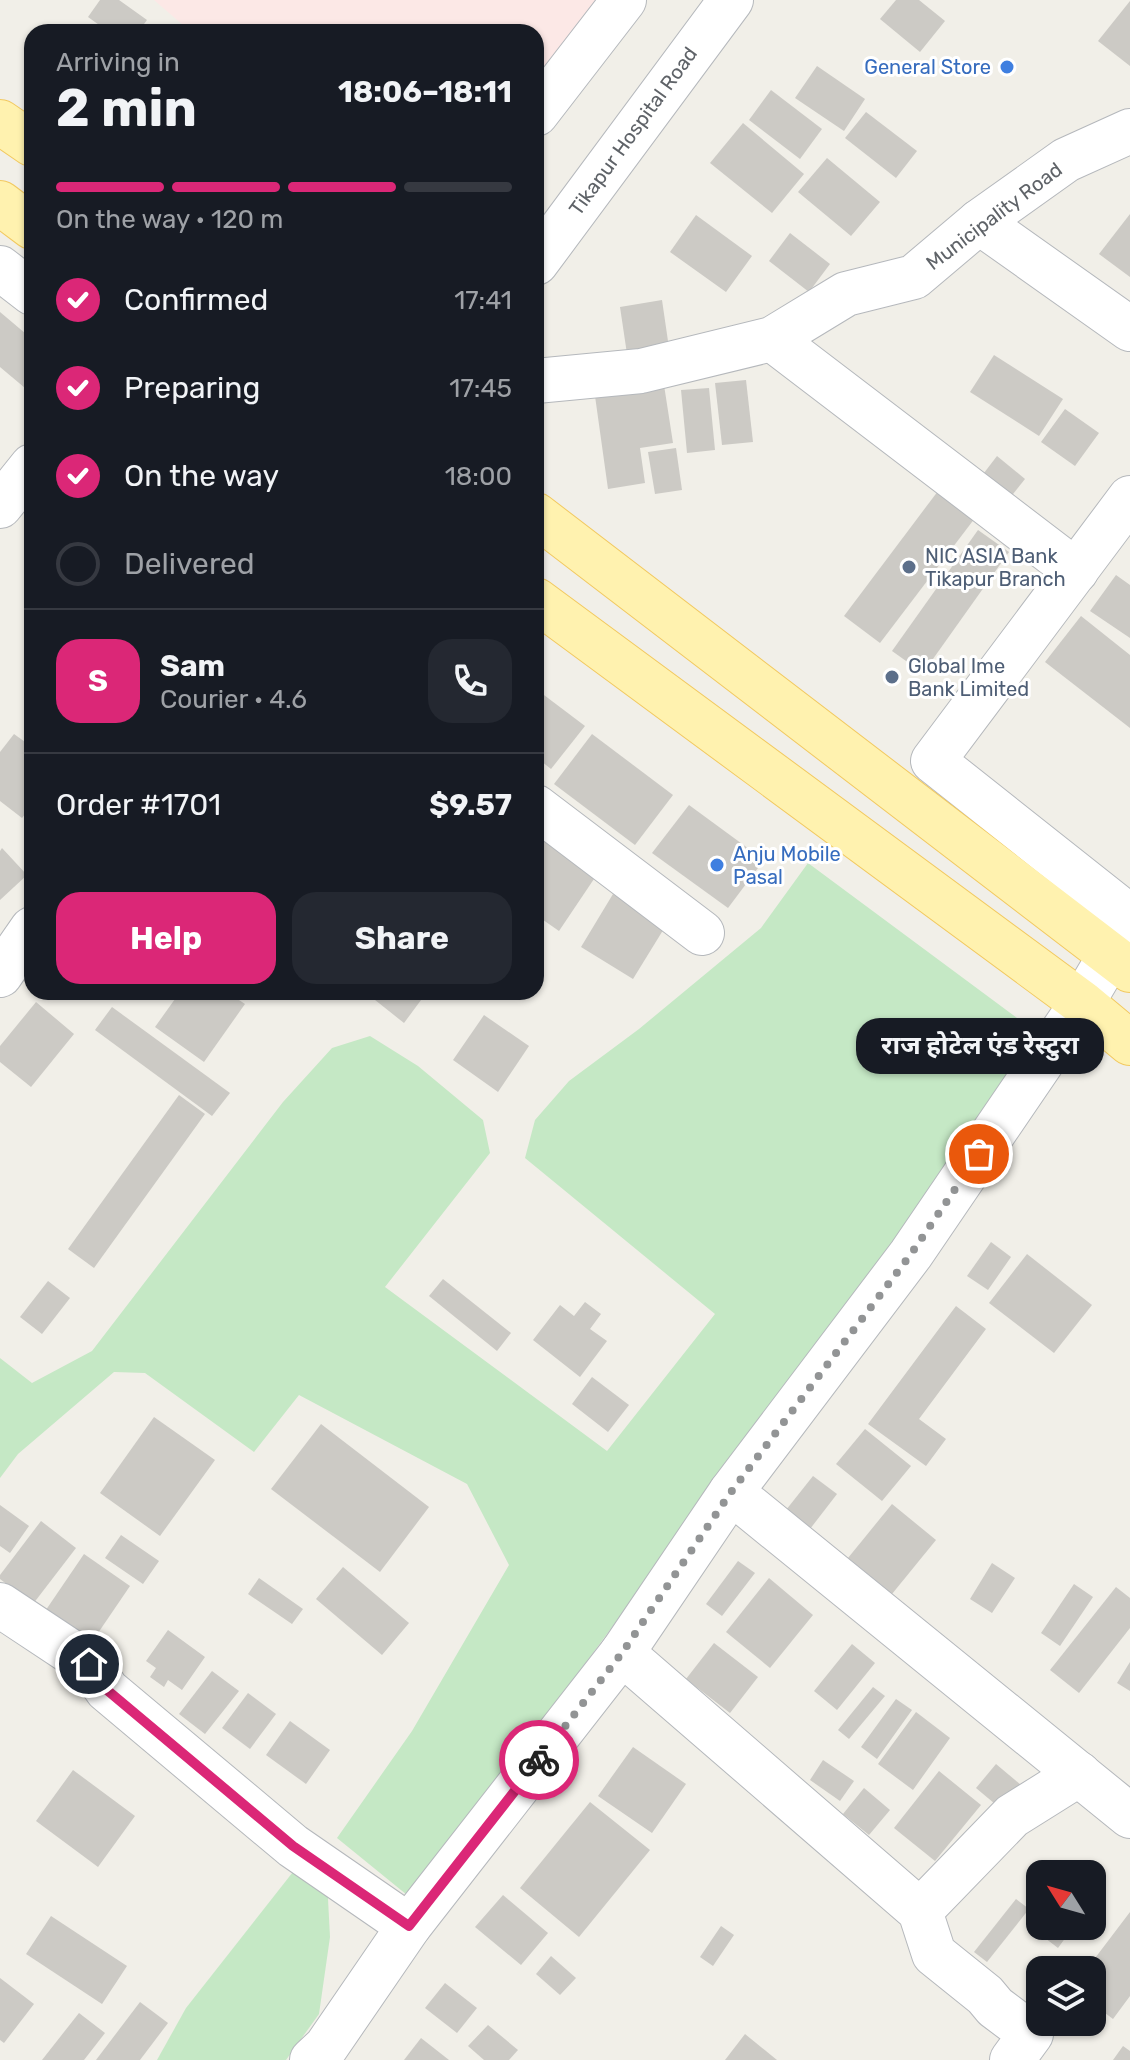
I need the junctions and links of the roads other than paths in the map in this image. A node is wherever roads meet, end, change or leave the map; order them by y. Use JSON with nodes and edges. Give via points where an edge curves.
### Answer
{"nodes":[{"id":1,"x":624,"y":0,"type":"edge"},
{"id":2,"x":731,"y":0,"type":"edge"},
{"id":3,"x":544,"y":104,"type":"edge"},
{"id":4,"x":0,"y":122,"type":"edge"},
{"id":5,"x":1130,"y":131,"type":"edge"},
{"id":6,"x":24,"y":138,"type":"edge"},
{"id":7,"x":0,"y":203,"type":"edge"},
{"id":8,"x":24,"y":221,"type":"edge"},
{"id":9,"x":979,"y":222,"type":"junction"},
{"id":10,"x":544,"y":252,"type":"edge"},
{"id":11,"x":0,"y":268,"type":"edge"},
{"id":12,"x":24,"y":287,"type":"edge"},
{"id":13,"x":1130,"y":329,"type":"edge"},
{"id":14,"x":772,"y":339,"type":"junction"},
{"id":15,"x":544,"y":380,"type":"edge"},
{"id":16,"x":24,"y":476,"type":"edge"},
{"id":17,"x":1130,"y":498,"type":"edge"},
{"id":18,"x":0,"y":506,"type":"edge"},
{"id":19,"x":544,"y":521,"type":"edge"},
{"id":20,"x":1076,"y":571,"type":"junction"},
{"id":21,"x":544,"y":606,"type":"edge"},
{"id":22,"x":544,"y":813,"type":"edge"},
{"id":23,"x":702,"y":933,"type":"dead end"},
{"id":24,"x":24,"y":940,"type":"edge"},
{"id":25,"x":1125,"y":941,"type":"edge"},
{"id":26,"x":0,"y":975,"type":"edge"},
{"id":27,"x":1082,"y":1003,"type":"junction"},
{"id":28,"x":1130,"y":1043,"type":"edge"},
{"id":29,"x":731,"y":1492,"type":"junction"},
{"id":30,"x":0,"y":1605,"type":"edge"},
{"id":31,"x":622,"y":1653,"type":"junction"},
{"id":32,"x":1079,"y":1774,"type":"junction"},
{"id":33,"x":1130,"y":1816,"type":"edge"},
{"id":34,"x":920,"y":1911,"type":"junction"},
{"id":35,"x":409,"y":1926,"type":"junction"},
{"id":36,"x":327,"y":2056,"type":"edge"},
{"id":37,"x":1012,"y":2060,"type":"edge"}],
"edges":[{"from":1,"to":3,"type":"street"},
{"from":2,"to":10,"type":"street","name":"Tikapur Hospital Road"},
{"from":4,"to":6,"type":"main road"},
{"from":5,"to":9,"type":"street","name":"Municipality Road","via":[[1066,160]]},
{"from":7,"to":8,"type":"main road"},
{"from":9,"to":13,"type":"street"},
{"from":9,"to":14,"type":"street","name":"Municipality Road","via":[[914,277],[846,294]]},
{"from":11,"to":12,"type":"street"},
{"from":14,"to":15,"type":"street","name":"Municipality Road","via":[[641,371]]},
{"from":14,"to":20,"type":"street"},
{"from":16,"to":18,"type":"street"},
{"from":17,"to":20,"type":"street"},
{"from":19,"to":25,"type":"main road"},
{"from":20,"to":25,"type":"street","via":[[933,761]]},
{"from":21,"to":27,"type":"main road"},
{"from":22,"to":23,"type":"street"},
{"from":24,"to":26,"type":"street"},
{"from":25,"to":27,"type":"street"},
{"from":27,"to":28,"type":"main road"},
{"from":27,"to":29,"type":"street","via":[[911,1254]]},
{"from":29,"to":31,"type":"street"},
{"from":29,"to":32,"type":"street"},
{"from":30,"to":35,"type":"street","via":[[89,1664],[107,1690],[293,1846]]},
{"from":31,"to":34,"type":"street"},
{"from":31,"to":35,"type":"street"},
{"from":32,"to":33,"type":"street"},
{"from":32,"to":34,"type":"street","via":[[1012,1816]]},
{"from":34,"to":37,"type":"street","via":[[934,1954],[1031,2034]]},
{"from":35,"to":36,"type":"street"}]}
